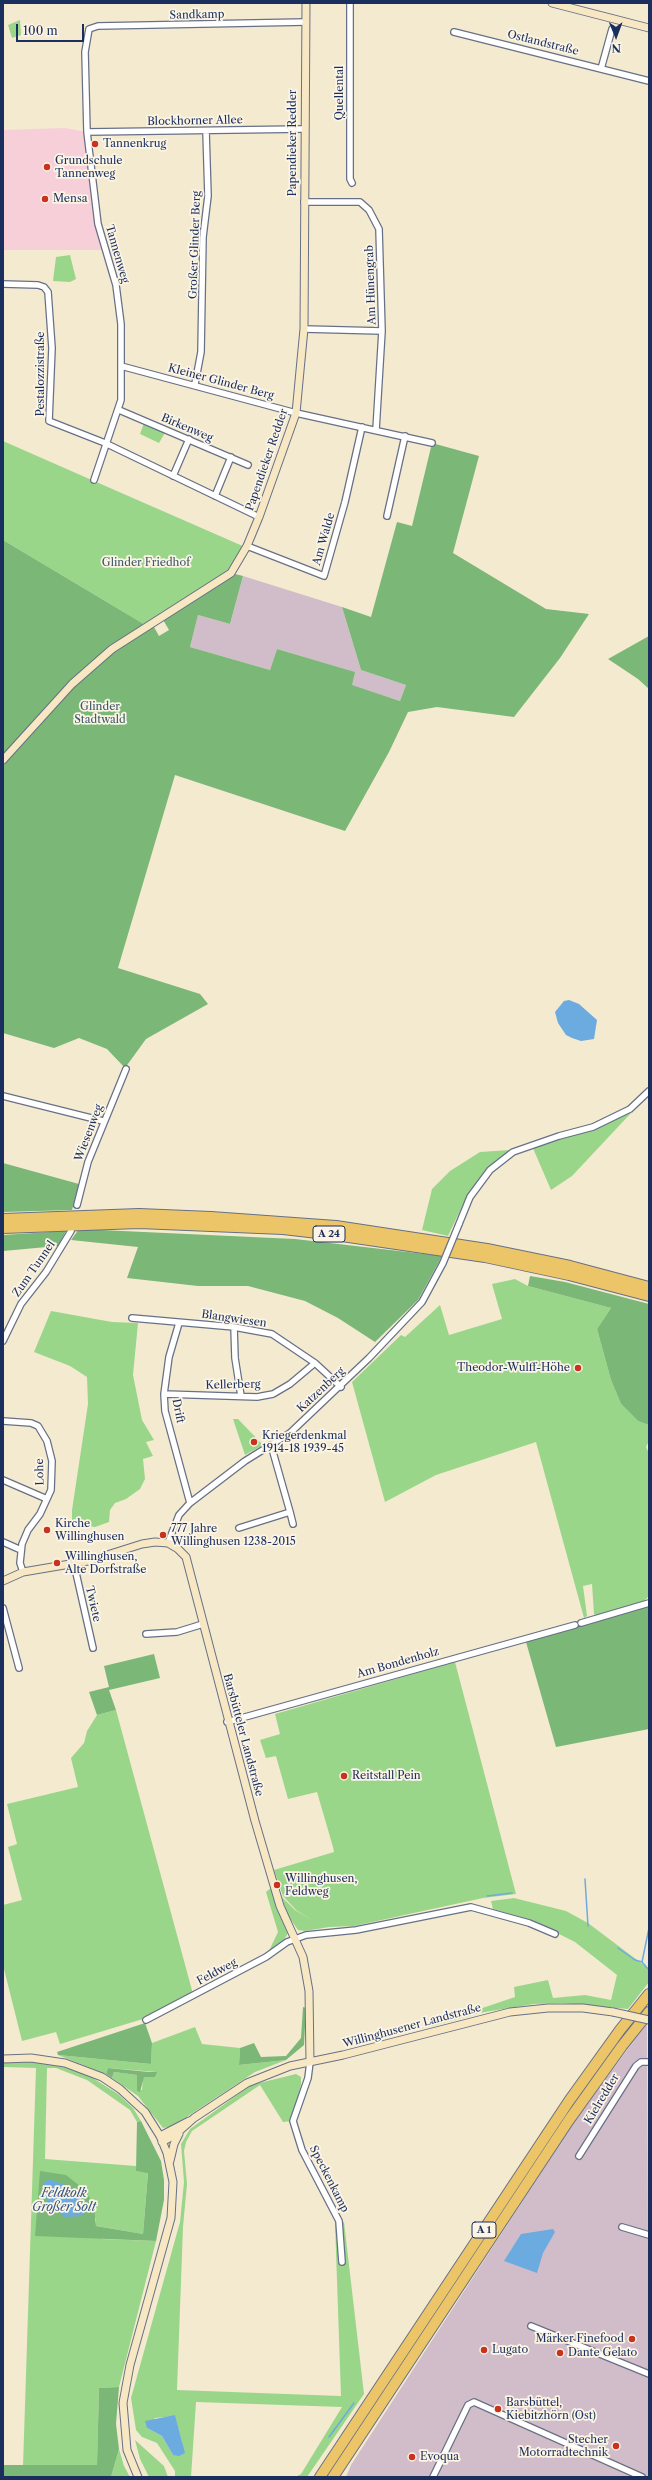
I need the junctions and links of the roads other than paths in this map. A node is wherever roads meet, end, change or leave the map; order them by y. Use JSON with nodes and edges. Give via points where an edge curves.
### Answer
{"nodes":[{"id":1,"x":306,"y":3,"type":"edge"},
{"id":2,"x":350,"y":3,"type":"edge"},
{"id":3,"x":552,"y":3,"type":"edge"},
{"id":4,"x":572,"y":5,"type":"edge"},
{"id":5,"x":306,"y":22,"type":"junction"},
{"id":6,"x":649,"y":28,"type":"edge"},
{"id":7,"x":89,"y":29,"type":"joint"},
{"id":8,"x":612,"y":29,"type":"dead end"},
{"id":9,"x":454,"y":32,"type":"dead end"},
{"id":10,"x":601,"y":69,"type":"junction"},
{"id":11,"x":649,"y":81,"type":"edge"},
{"id":12,"x":304,"y":129,"type":"junction"},
{"id":13,"x":206,"y":131,"type":"junction"},
{"id":14,"x":87,"y":132,"type":"junction"},
{"id":15,"x":352,"y":182,"type":"dead end"},
{"id":16,"x":304,"y":202,"type":"junction"},
{"id":17,"x":3,"y":284,"type":"edge"},
{"id":18,"x":304,"y":329,"type":"junction"},
{"id":19,"x":382,"y":331,"type":"junction"},
{"id":20,"x":121,"y":366,"type":"junction"},
{"id":21,"x":195,"y":384,"type":"junction"},
{"id":22,"x":119,"y":410,"type":"junction"},
{"id":23,"x":296,"y":413,"type":"junction"},
{"id":24,"x":362,"y":427,"type":"junction"},
{"id":25,"x":376,"y":430,"type":"junction"},
{"id":26,"x":405,"y":436,"type":"junction"},
{"id":27,"x":189,"y":439,"type":"junction"},
{"id":28,"x":432,"y":442,"type":"dead end"},
{"id":29,"x":105,"y":443,"type":"junction"},
{"id":30,"x":230,"y":457,"type":"junction"},
{"id":31,"x":248,"y":465,"type":"dead end"},
{"id":32,"x":174,"y":476,"type":"junction"},
{"id":33,"x":94,"y":480,"type":"dead end"},
{"id":34,"x":215,"y":496,"type":"junction"},
{"id":35,"x":387,"y":516,"type":"dead end"},
{"id":36,"x":259,"y":517,"type":"junction"},
{"id":37,"x":247,"y":546,"type":"junction"},
{"id":38,"x":3,"y":760,"type":"edge"},
{"id":39,"x":126,"y":1069,"type":"dead end"},
{"id":40,"x":649,"y":1091,"type":"edge"},
{"id":41,"x":3,"y":1096,"type":"edge"},
{"id":42,"x":103,"y":1121,"type":"junction"},
{"id":43,"x":77,"y":1205,"type":"dead end"},
{"id":44,"x":3,"y":1219,"type":"edge"},
{"id":45,"x":3,"y":1228,"type":"edge"},
{"id":46,"x":71,"y":1231,"type":"dead end"},
{"id":47,"x":649,"y":1287,"type":"edge"},
{"id":48,"x":649,"y":1296,"type":"edge"},
{"id":49,"x":132,"y":1318,"type":"dead end"},
{"id":50,"x":179,"y":1322,"type":"junction"},
{"id":51,"x":234,"y":1327,"type":"junction"},
{"id":52,"x":3,"y":1341,"type":"edge"},
{"id":53,"x":315,"y":1363,"type":"junction"},
{"id":54,"x":341,"y":1386,"type":"junction"},
{"id":55,"x":164,"y":1394,"type":"junction"},
{"id":56,"x":241,"y":1396,"type":"junction"},
{"id":57,"x":3,"y":1421,"type":"edge"},
{"id":58,"x":271,"y":1445,"type":"junction"},
{"id":59,"x":3,"y":1480,"type":"edge"},
{"id":60,"x":47,"y":1499,"type":"junction"},
{"id":61,"x":190,"y":1503,"type":"junction"},
{"id":62,"x":290,"y":1512,"type":"junction"},
{"id":63,"x":294,"y":1524,"type":"dead end"},
{"id":64,"x":239,"y":1528,"type":"dead end"},
{"id":65,"x":3,"y":1542,"type":"edge"},
{"id":66,"x":168,"y":1543,"type":"junction"},
{"id":67,"x":21,"y":1550,"type":"junction"},
{"id":68,"x":74,"y":1564,"type":"junction"},
{"id":69,"x":23,"y":1572,"type":"junction"},
{"id":70,"x":3,"y":1581,"type":"edge"},
{"id":71,"x":649,"y":1603,"type":"edge"},
{"id":72,"x":3,"y":1608,"type":"edge"},
{"id":73,"x":203,"y":1624,"type":"junction"},
{"id":74,"x":146,"y":1634,"type":"dead end"},
{"id":75,"x":93,"y":1648,"type":"dead end"},
{"id":76,"x":19,"y":1668,"type":"dead end"},
{"id":77,"x":227,"y":1722,"type":"junction"},
{"id":78,"x":555,"y":1934,"type":"dead end"},
{"id":79,"x":296,"y":1938,"type":"junction"},
{"id":80,"x":649,"y":1994,"type":"edge"},
{"id":81,"x":649,"y":2012,"type":"edge"},
{"id":82,"x":146,"y":2020,"type":"dead end"},
{"id":83,"x":649,"y":2020,"type":"edge"},
{"id":84,"x":3,"y":2059,"type":"edge"},
{"id":85,"x":310,"y":2062,"type":"junction"},
{"id":86,"x":649,"y":2062,"type":"edge"},
{"id":87,"x":194,"y":2118,"type":"junction"},
{"id":88,"x":150,"y":2120,"type":"junction"},
{"id":89,"x":167,"y":2131,"type":"junction"},
{"id":90,"x":182,"y":2131,"type":"junction"},
{"id":91,"x":161,"y":2139,"type":"junction"},
{"id":92,"x":579,"y":2156,"type":"dead end"},
{"id":93,"x":170,"y":2164,"type":"junction"},
{"id":94,"x":622,"y":2227,"type":"dead end"},
{"id":95,"x":649,"y":2234,"type":"edge"},
{"id":96,"x":342,"y":2262,"type":"dead end"},
{"id":97,"x":531,"y":2326,"type":"dead end"},
{"id":98,"x":649,"y":2374,"type":"edge"},
{"id":99,"x":342,"y":2463,"type":"junction"},
{"id":100,"x":138,"y":2477,"type":"edge"},
{"id":101,"x":320,"y":2477,"type":"edge"},
{"id":102,"x":333,"y":2477,"type":"edge"},
{"id":103,"x":339,"y":2477,"type":"edge"},
{"id":104,"x":433,"y":2477,"type":"edge"},
{"id":105,"x":642,"y":2477,"type":"edge"}],
"edges":[{"from":1,"to":5,"type":"street","name":"Papendieker Redder"},
{"from":2,"to":15,"type":"street","name":"Quellental"},
{"from":3,"to":4,"type":"street"},
{"from":4,"to":6,"type":"street"},
{"from":5,"to":7,"type":"street","name":"Sandkamp","via":[[98,26]]},
{"from":5,"to":12,"type":"street","name":"Papendieker Redder"},
{"from":7,"to":14,"type":"street","name":"Tannenweg","via":[[85,52]]},
{"from":8,"to":10,"type":"street"},
{"from":9,"to":10,"type":"street","name":"Ostlandstraße"},
{"from":10,"to":11,"type":"street","name":"Ostlandstraße"},
{"from":12,"to":13,"type":"street","name":"Blockhorner Allee"},
{"from":12,"to":16,"type":"street","name":"Papendieker Redder"},
{"from":13,"to":14,"type":"street","name":"Blockhorner Allee"},
{"from":13,"to":21,"type":"street","name":"Großer Glinder Berg","via":[[208,196],[203,237],[202,352]]},
{"from":14,"to":20,"type":"street","name":"Tannenweg","via":[[98,224],[120,306]]},
{"from":16,"to":18,"type":"street","name":"Papendieker Redder"},
{"from":16,"to":19,"type":"street","name":"Am Hünengrab","via":[[360,202],[369,210],[379,229]]},
{"from":17,"to":29,"type":"street","name":"Pestalozzistraße","via":[[38,285],[48,292],[52,348],[49,421]]},
{"from":18,"to":19,"type":"street"},
{"from":18,"to":23,"type":"street","name":"Papendieker Redder"},
{"from":19,"to":25,"type":"street","name":"Am Hünengrab"},
{"from":20,"to":21,"type":"street","name":"Kleiner Glinder Berg"},
{"from":20,"to":22,"type":"street","name":"Tannenweg"},
{"from":21,"to":23,"type":"street","name":"Kleiner Glinder Berg"},
{"from":22,"to":27,"type":"street","name":"Birkenweg"},
{"from":22,"to":29,"type":"street","name":"Tannenweg"},
{"from":23,"to":24,"type":"street","name":"Kleiner Glinder Berg"},
{"from":23,"to":36,"type":"street","name":"Papendieker Redder"},
{"from":24,"to":25,"type":"street","name":"Kleiner Glinder Berg"},
{"from":24,"to":37,"type":"street","name":"Am Walde","via":[[345,502],[324,576]]},
{"from":25,"to":26,"type":"street","name":"Kleiner Glinder Berg"},
{"from":26,"to":28,"type":"street","name":"Kleiner Glinder Berg"},
{"from":26,"to":35,"type":"street"},
{"from":27,"to":30,"type":"street","name":"Birkenweg"},
{"from":27,"to":32,"type":"street"},
{"from":29,"to":32,"type":"street"},
{"from":29,"to":33,"type":"street","name":"Tannenweg"},
{"from":30,"to":31,"type":"street","name":"Birkenweg"},
{"from":30,"to":34,"type":"street"},
{"from":32,"to":34,"type":"street"},
{"from":34,"to":36,"type":"street"},
{"from":36,"to":37,"type":"street","name":"Papendieker Redder"},
{"from":37,"to":38,"type":"street","name":"Papendieker Redder","via":[[231,573],[112,649],[72,684]]},
{"from":39,"to":42,"type":"street","name":"Wiesenweg"},
{"from":40,"to":54,"type":"street","name":"Katzenberg","bridge":true,"via":[[630,1109],[593,1127],[513,1152],[490,1170],[470,1197],[443,1263],[422,1302]]},
{"from":41,"to":42,"type":"street"},
{"from":42,"to":43,"type":"street","name":"Wiesenweg","via":[[88,1162]]},
{"from":44,"to":47,"type":"highway","number":"A 24","via":[[139,1214],[211,1216],[336,1226],[487,1248]]},
{"from":45,"to":48,"type":"highway","number":"A 24","via":[[139,1223],[225,1226],[328,1234],[485,1257],[569,1274]]},
{"from":46,"to":52,"type":"street","name":"Zum Tunnel","via":[[46,1272],[21,1304]]},
{"from":49,"to":50,"type":"street","name":"Blangwiesen"},
{"from":50,"to":51,"type":"street","name":"Blangwiesen"},
{"from":50,"to":55,"type":"street","name":"Drift","via":[[169,1357]]},
{"from":51,"to":53,"type":"street","name":"Blangwiesen","via":[[272,1334]]},
{"from":51,"to":56,"type":"street","via":[[235,1358]]},
{"from":53,"to":54,"type":"street","name":"Blangwiesen"},
{"from":53,"to":56,"type":"street","name":"Kellerberg","via":[[290,1384],[273,1394]]},
{"from":54,"to":58,"type":"street","name":"Katzenberg","via":[[290,1433]]},
{"from":55,"to":56,"type":"street","name":"Kellerberg"},
{"from":55,"to":61,"type":"street","name":"Drift","via":[[167,1419]]},
{"from":57,"to":60,"type":"street","name":"Lohe","via":[[30,1423],[42,1431],[52,1461],[52,1480]]},
{"from":58,"to":61,"type":"street","name":"Katzenberg","via":[[245,1461]]},
{"from":58,"to":62,"type":"street"},
{"from":59,"to":60,"type":"street"},
{"from":60,"to":67,"type":"street","name":"Lohe","via":[[28,1530]]},
{"from":61,"to":66,"type":"street","name":"Katzenberg","via":[[180,1515]]},
{"from":62,"to":63,"type":"street"},
{"from":62,"to":64,"type":"street"},
{"from":65,"to":67,"type":"street"},
{"from":66,"to":68,"type":"street","via":[[142,1544]]},
{"from":66,"to":73,"type":"street","name":"Barsbütteler Landstraße","via":[[186,1557]]},
{"from":67,"to":69,"type":"street","name":"Lohe","via":[[20,1562]]},
{"from":68,"to":69,"type":"street"},
{"from":68,"to":75,"type":"street","name":"Twiete"},
{"from":69,"to":70,"type":"street"},
{"from":71,"to":77,"type":"street","name":"Am Bondenholz"},
{"from":72,"to":76,"type":"street"},
{"from":73,"to":74,"type":"street","via":[[177,1632]]},
{"from":73,"to":77,"type":"street","name":"Barsbütteler Landstraße"},
{"from":77,"to":79,"type":"street","name":"Barsbütteler Landstraße","via":[[274,1886],[284,1915]]},
{"from":78,"to":79,"type":"street","via":[[529,1923],[471,1907],[356,1930]]},
{"from":79,"to":82,"type":"street","name":"Feldweg","via":[[266,1957]]},
{"from":79,"to":85,"type":"street","name":"Barsbütteler Landstraße","via":[[303,1957],[309,1991]]},
{"from":80,"to":101,"type":"highway","number":"A 1","via":[[569,2101]]},
{"from":81,"to":99,"type":"highway","number":"A 1","via":[[570,2120]]},
{"from":83,"to":85,"type":"street","name":"Willinghusener Landstraße","bridge":true,"via":[[583,2008],[510,2012]]},
{"from":84,"to":88,"type":"street","via":[[48,2060],[84,2069],[120,2089]]},
{"from":85,"to":87,"type":"street","name":"Willinghusener Landstraße","via":[[277,2070],[247,2083]]},
{"from":85,"to":96,"type":"street","name":"Speckenkamp","via":[[308,2078],[293,2121],[302,2150],[339,2220]]},
{"from":86,"to":92,"type":"street","name":"Kielredder","via":[[641,2062],[636,2066]]},
{"from":87,"to":89,"type":"street","name":"Willinghusener Landstraße"},
{"from":87,"to":90,"type":"street","name":"Willinghusener Landstraße"},
{"from":88,"to":89,"type":"street"},
{"from":88,"to":91,"type":"street"},
{"from":89,"to":91,"type":"street","name":"Willinghusener Landstraße"},
{"from":90,"to":91,"type":"street","name":"Willinghusener Landstraße"},
{"from":90,"to":93,"type":"street","via":[[174,2144]]},
{"from":91,"to":93,"type":"street"},
{"from":93,"to":100,"type":"street","via":[[173,2193],[171,2218],[122,2403],[127,2450]]},
{"from":94,"to":95,"type":"street"},
{"from":97,"to":98,"type":"street"},
{"from":99,"to":102,"type":"highway","number":"A 1"},
{"from":99,"to":103,"type":"highway"},
{"from":104,"to":105,"type":"street","via":[[468,2405],[478,2403]]}]}
